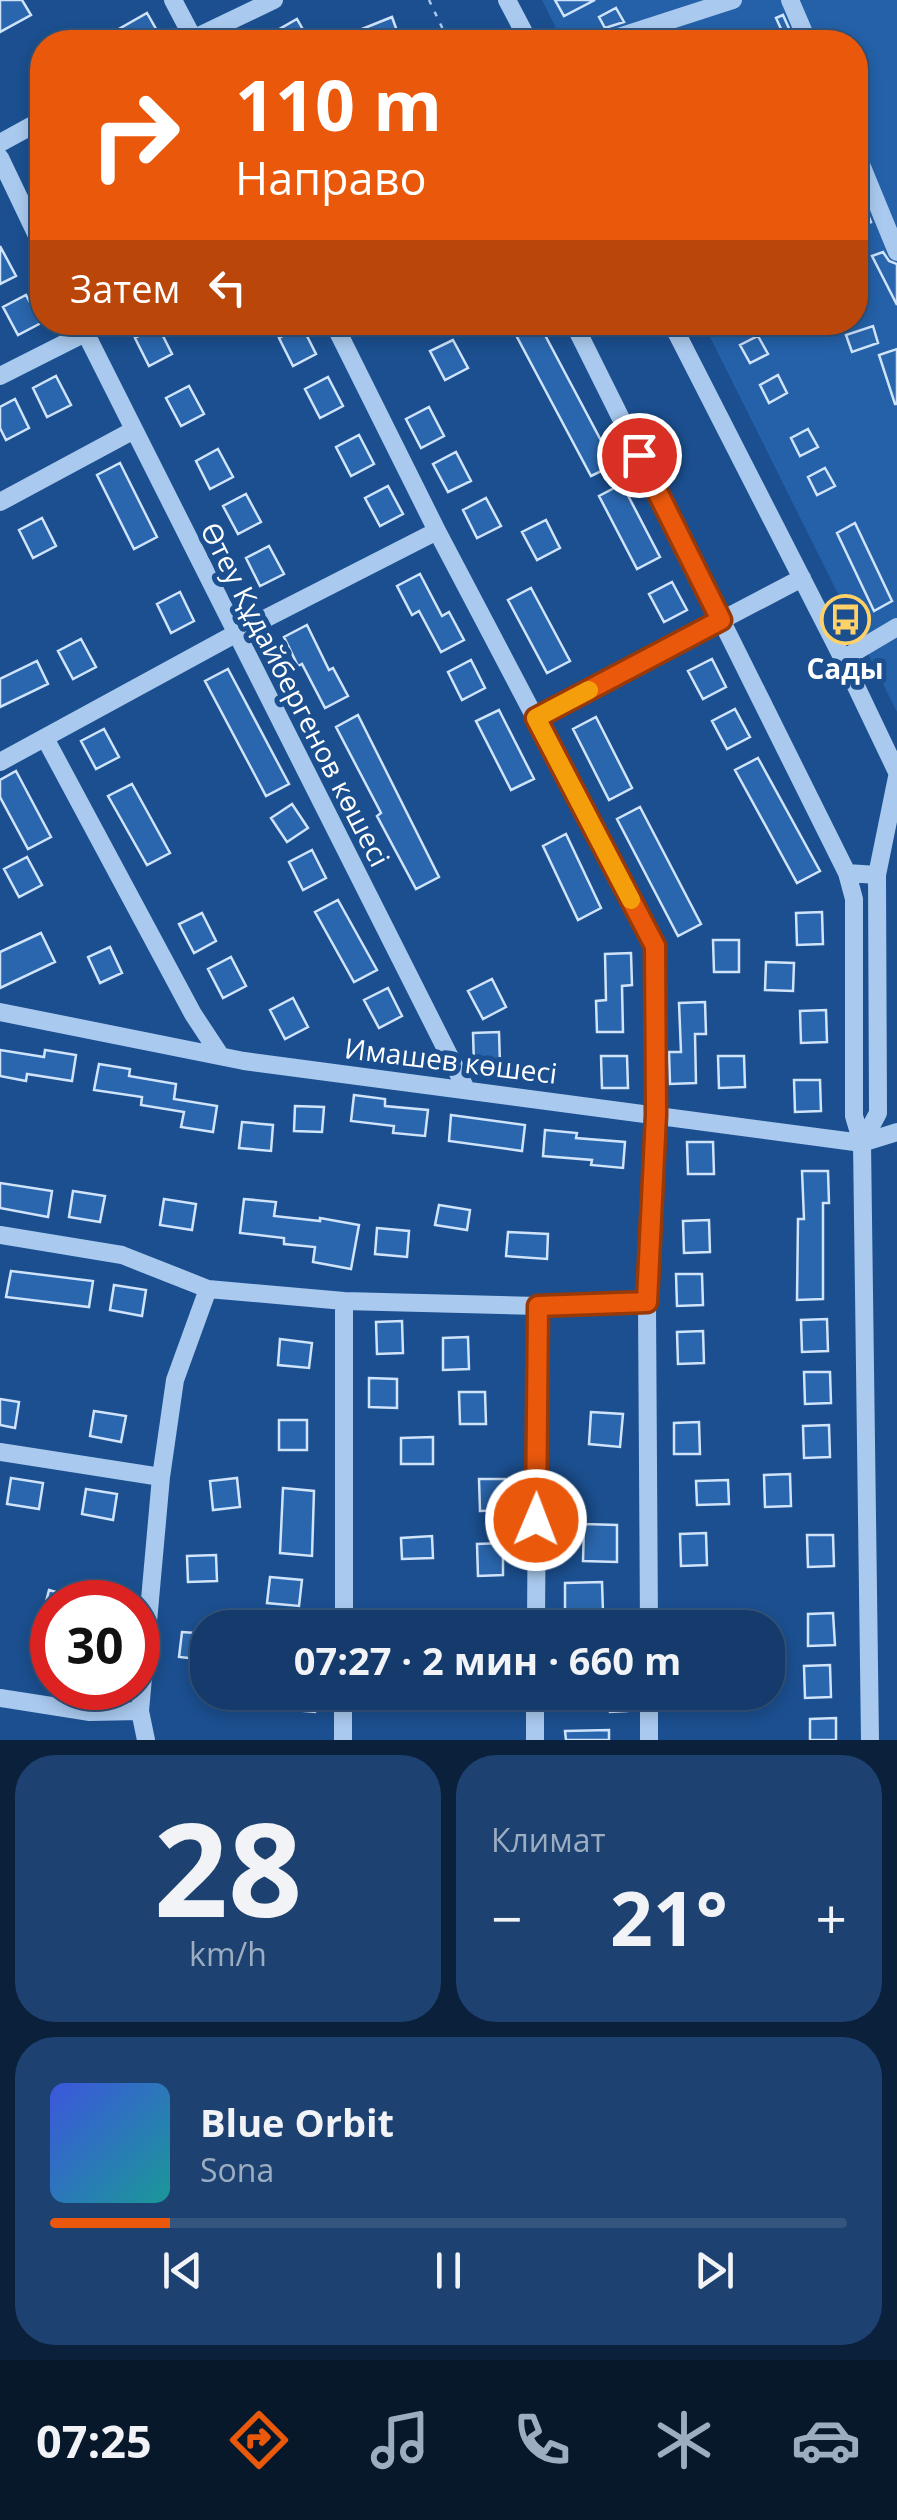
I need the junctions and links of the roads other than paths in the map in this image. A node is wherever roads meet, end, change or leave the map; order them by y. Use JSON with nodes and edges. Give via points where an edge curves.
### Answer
{"nodes":[{"id":1,"x":173,"y":0,"type":"edge"},
{"id":2,"x":274,"y":0,"type":"edge"},
{"id":3,"x":507,"y":0,"type":"edge"},
{"id":4,"x":734,"y":0,"type":"edge"},
{"id":5,"x":790,"y":0,"type":"edge"},
{"id":6,"x":186,"y":30,"type":"edge"},
{"id":7,"x":211,"y":30,"type":"edge"},
{"id":8,"x":523,"y":30,"type":"edge"},
{"id":9,"x":640,"y":30,"type":"edge"},
{"id":10,"x":803,"y":30,"type":"edge"},
{"id":11,"x":30,"y":127,"type":"edge"},
{"id":12,"x":0,"y":143,"type":"edge"},
{"id":13,"x":0,"y":158,"type":"edge"},
{"id":14,"x":868,"y":182,"type":"edge"},
{"id":15,"x":30,"y":221,"type":"edge"},
{"id":16,"x":897,"y":252,"type":"edge"},
{"id":17,"x":70,"y":335,"type":"edge"},
{"id":18,"x":85,"y":335,"type":"edge"},
{"id":19,"x":340,"y":335,"type":"edge"},
{"id":20,"x":579,"y":335,"type":"edge"},
{"id":21,"x":679,"y":335,"type":"edge"},
{"id":22,"x":0,"y":376,"type":"edge"},
{"id":23,"x":132,"y":431,"type":"junction"},
{"id":24,"x":0,"y":502,"type":"edge"},
{"id":25,"x":437,"y":530,"type":"junction"},
{"id":26,"x":802,"y":578,"type":"junction"},
{"id":27,"x":721,"y":620,"type":"junction"},
{"id":28,"x":897,"y":627,"type":"edge"},
{"id":29,"x":235,"y":634,"type":"junction"},
{"id":30,"x":844,"y":659,"type":"junction"},
{"id":31,"x":536,"y":718,"type":"junction"},
{"id":32,"x":45,"y":738,"type":"junction"},
{"id":33,"x":0,"y":762,"type":"edge"},
{"id":34,"x":897,"y":775,"type":"edge"},
{"id":35,"x":847,"y":873,"type":"junction"},
{"id":36,"x":877,"y":876,"type":"junction"},
{"id":37,"x":0,"y":1012,"type":"edge"},
{"id":38,"x":220,"y":1054,"type":"junction"},
{"id":39,"x":466,"y":1088,"type":"junction"},
{"id":40,"x":656,"y":1115,"type":"junction"},
{"id":41,"x":897,"y":1132,"type":"edge"},
{"id":42,"x":862,"y":1143,"type":"junction"},
{"id":43,"x":0,"y":1235,"type":"edge"},
{"id":44,"x":208,"y":1288,"type":"junction"},
{"id":45,"x":344,"y":1301,"type":"junction"},
{"id":46,"x":647,"y":1302,"type":"junction"},
{"id":47,"x":538,"y":1306,"type":"junction"},
{"id":48,"x":0,"y":1452,"type":"edge"},
{"id":49,"x":160,"y":1476,"type":"junction"},
{"id":50,"x":344,"y":1610,"type":"edge"},
{"id":51,"x":536,"y":1610,"type":"edge"},
{"id":52,"x":648,"y":1610,"type":"edge"},
{"id":53,"x":0,"y":1698,"type":"edge"},
{"id":54,"x":343,"y":1710,"type":"edge"},
{"id":55,"x":535,"y":1710,"type":"edge"},
{"id":56,"x":649,"y":1710,"type":"edge"},
{"id":57,"x":140,"y":1711,"type":"junction"},
{"id":58,"x":146,"y":1740,"type":"edge"},
{"id":59,"x":343,"y":1740,"type":"edge"},
{"id":60,"x":535,"y":1740,"type":"edge"},
{"id":61,"x":649,"y":1740,"type":"edge"},
{"id":62,"x":870,"y":1740,"type":"edge"}],
"edges":[{"from":1,"to":6,"type":"street"},
{"from":2,"to":7,"type":"street"},
{"from":3,"to":8,"type":"street"},
{"from":4,"to":9,"type":"street"},
{"from":5,"to":10,"type":"street"},
{"from":11,"to":12,"type":"street"},
{"from":13,"to":15,"type":"street"},
{"from":14,"to":16,"type":"street"},
{"from":17,"to":22,"type":"street"},
{"from":18,"to":23,"type":"street","name":"Өтеу Құдайбергенов көшесі"},
{"from":19,"to":25,"type":"street"},
{"from":20,"to":27,"type":"street"},
{"from":21,"to":26,"type":"street"},
{"from":23,"to":24,"type":"street"},
{"from":23,"to":29,"type":"street","name":"Өтеу Құдайбергенов көшесі"},
{"from":25,"to":29,"type":"street"},
{"from":25,"to":31,"type":"street"},
{"from":26,"to":27,"type":"street"},
{"from":26,"to":30,"type":"street"},
{"from":27,"to":31,"type":"street"},
{"from":27,"to":35,"type":"street"},
{"from":28,"to":30,"type":"street"},
{"from":29,"to":32,"type":"street"},
{"from":29,"to":39,"type":"street","name":"Өтеу Құдайбергенов көшесі"},
{"from":30,"to":34,"type":"street"},
{"from":31,"to":40,"type":"street","via":[[655,946]]},
{"from":32,"to":33,"type":"street"},
{"from":32,"to":38,"type":"street","via":[[192,1014]]},
{"from":34,"to":36,"type":"street"},
{"from":35,"to":36,"type":"street"},
{"from":35,"to":42,"type":"street","via":[[854,899],[854,1116]]},
{"from":36,"to":42,"type":"street","via":[[878,1113]]},
{"from":37,"to":38,"type":"street","name":"Имашев көшесі"},
{"from":38,"to":39,"type":"street","name":"Имашев көшесі"},
{"from":39,"to":40,"type":"street","name":"Имашев көшесі"},
{"from":40,"to":42,"type":"street","name":"Имашев көшесі"},
{"from":40,"to":46,"type":"street"},
{"from":41,"to":42,"type":"street","name":"Имашев көшесі"},
{"from":42,"to":62,"type":"street"},
{"from":43,"to":44,"type":"street","via":[[122,1255]]},
{"from":44,"to":45,"type":"street"},
{"from":44,"to":49,"type":"street","via":[[174,1380]]},
{"from":45,"to":47,"type":"street"},
{"from":45,"to":50,"type":"street"},
{"from":46,"to":47,"type":"street"},
{"from":46,"to":52,"type":"street"},
{"from":47,"to":51,"type":"street"},
{"from":48,"to":49,"type":"street"},
{"from":49,"to":57,"type":"street"},
{"from":53,"to":57,"type":"street","via":[[90,1712]]},
{"from":54,"to":59,"type":"street"},
{"from":55,"to":60,"type":"street"},
{"from":56,"to":61,"type":"street"},
{"from":57,"to":58,"type":"street"}]}
